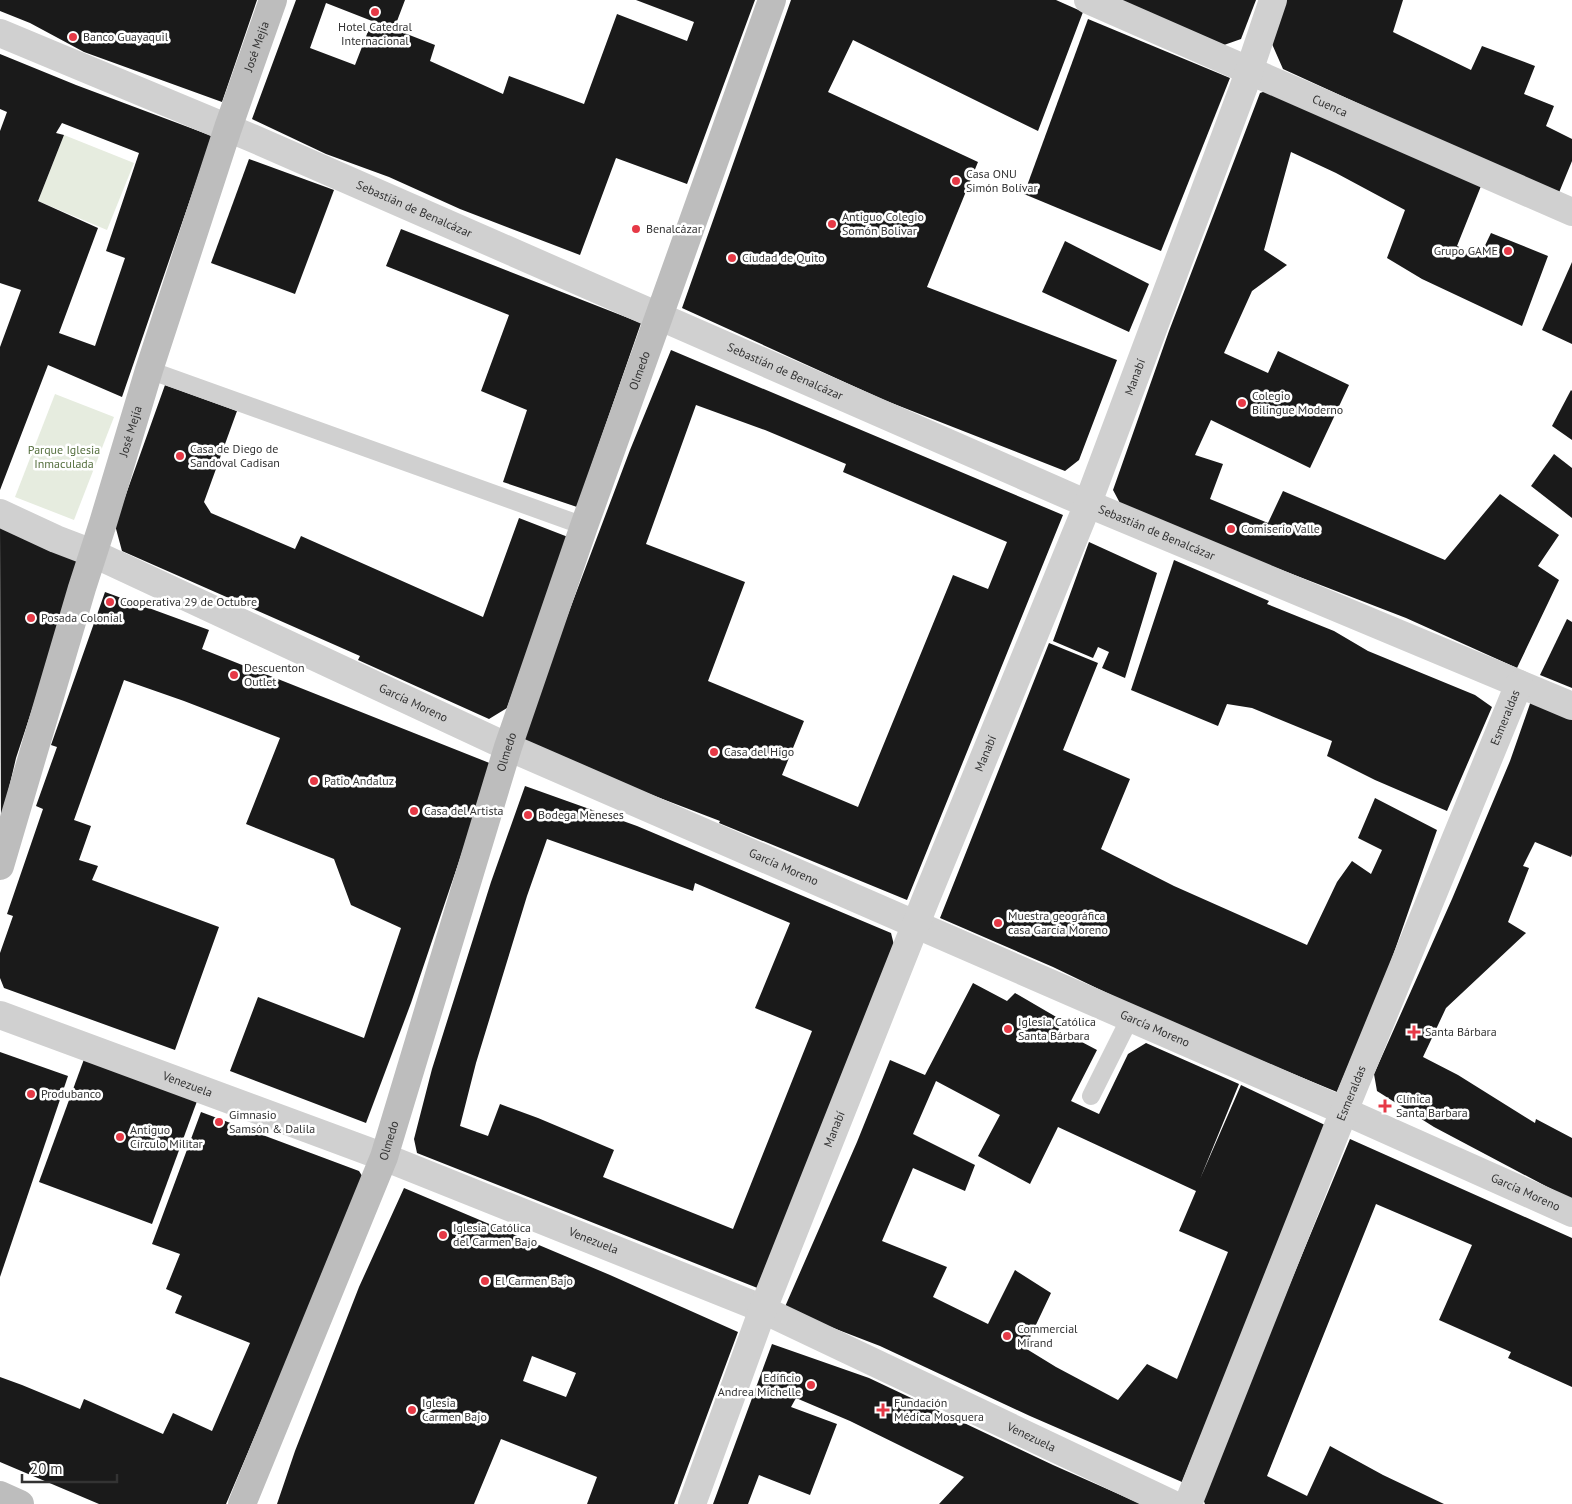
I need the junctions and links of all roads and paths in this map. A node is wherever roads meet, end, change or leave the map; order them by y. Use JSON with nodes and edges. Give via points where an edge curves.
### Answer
{"nodes":[{"id":1,"x":273,"y":0,"type":"edge"},
{"id":2,"x":772,"y":0,"type":"edge"},
{"id":3,"x":1088,"y":0,"type":"edge"},
{"id":4,"x":1273,"y":0,"type":"edge"},
{"id":5,"x":0,"y":32,"type":"edge"},
{"id":6,"x":1250,"y":71,"type":"junction"},
{"id":7,"x":228,"y":128,"type":"junction"},
{"id":8,"x":1572,"y":212,"type":"edge"},
{"id":9,"x":660,"y":316,"type":"junction"},
{"id":10,"x":149,"y":370,"type":"junction"},
{"id":11,"x":1088,"y":503,"type":"junction"},
{"id":12,"x":0,"y":512,"type":"edge"},
{"id":13,"x":584,"y":526,"type":"junction"},
{"id":14,"x":92,"y":554,"type":"junction"},
{"id":15,"x":1519,"y":684,"type":"junction"},
{"id":16,"x":1572,"y":706,"type":"edge"},
{"id":17,"x":508,"y":747,"type":"junction"},
{"id":18,"x":0,"y":866,"type":"edge"},
{"id":19,"x":916,"y":924,"type":"junction"},
{"id":20,"x":0,"y":1015,"type":"edge"},
{"id":21,"x":1130,"y":1018,"type":"junction"},
{"id":22,"x":1091,"y":1096,"type":"dead end"},
{"id":23,"x":1344,"y":1111,"type":"junction"},
{"id":24,"x":384,"y":1157,"type":"junction"},
{"id":25,"x":1572,"y":1213,"type":"edge"},
{"id":26,"x":763,"y":1309,"type":"junction"},
{"id":27,"x":0,"y":1495,"type":"edge"},
{"id":28,"x":20,"y":1504,"type":"edge"},
{"id":29,"x":242,"y":1504,"type":"edge"},
{"id":30,"x":692,"y":1504,"type":"edge"},
{"id":31,"x":1172,"y":1504,"type":"edge"},
{"id":32,"x":1188,"y":1504,"type":"edge"}],
"edges":[{"from":1,"to":7,"type":"street","name":"José Mejía"},
{"from":2,"to":9,"type":"street","name":"Olmedo"},
{"from":3,"to":6,"type":"street","name":"Cuenca"},
{"from":4,"to":6,"type":"street","name":"Manabí"},
{"from":5,"to":7,"type":"street","name":"Sebastián de Benalcázar"},
{"from":6,"to":8,"type":"street","name":"Cuenca"},
{"from":6,"to":11,"type":"street","name":"Manabí"},
{"from":7,"to":9,"type":"street","name":"Sebastián de Benalcázar"},
{"from":7,"to":10,"type":"street","name":"José Mejía"},
{"from":9,"to":11,"type":"street","name":"Sebastián de Benalcázar"},
{"from":9,"to":13,"type":"street","name":"Olmedo"},
{"from":10,"to":13,"type":"lane"},
{"from":10,"to":14,"type":"street","name":"José Mejía"},
{"from":11,"to":15,"type":"street","name":"Sebastián de Benalcázar"},
{"from":11,"to":19,"type":"street","name":"Manabí"},
{"from":12,"to":14,"type":"street","name":"García Moreno"},
{"from":13,"to":17,"type":"street","name":"Olmedo"},
{"from":14,"to":17,"type":"street","name":"García Moreno"},
{"from":14,"to":18,"type":"street","name":"José Mejía"},
{"from":15,"to":16,"type":"street","name":"Sebastián de Benalcázar"},
{"from":15,"to":23,"type":"street","name":"Esmeraldas"},
{"from":17,"to":19,"type":"street","name":"García Moreno"},
{"from":17,"to":24,"type":"street","name":"Olmedo"},
{"from":19,"to":21,"type":"street","name":"García Moreno"},
{"from":19,"to":26,"type":"street","name":"Manabí"},
{"from":20,"to":24,"type":"street","name":"Venezuela"},
{"from":21,"to":22,"type":"lane"},
{"from":21,"to":23,"type":"street","name":"García Moreno"},
{"from":23,"to":25,"type":"street","name":"García Moreno"},
{"from":23,"to":32,"type":"street","name":"Esmeraldas"},
{"from":24,"to":26,"type":"street","name":"Venezuela"},
{"from":24,"to":29,"type":"street","name":"Olmedo"},
{"from":26,"to":30,"type":"street","name":"Manabí"},
{"from":26,"to":31,"type":"street","name":"Venezuela"},
{"from":27,"to":28,"type":"street"}]}
